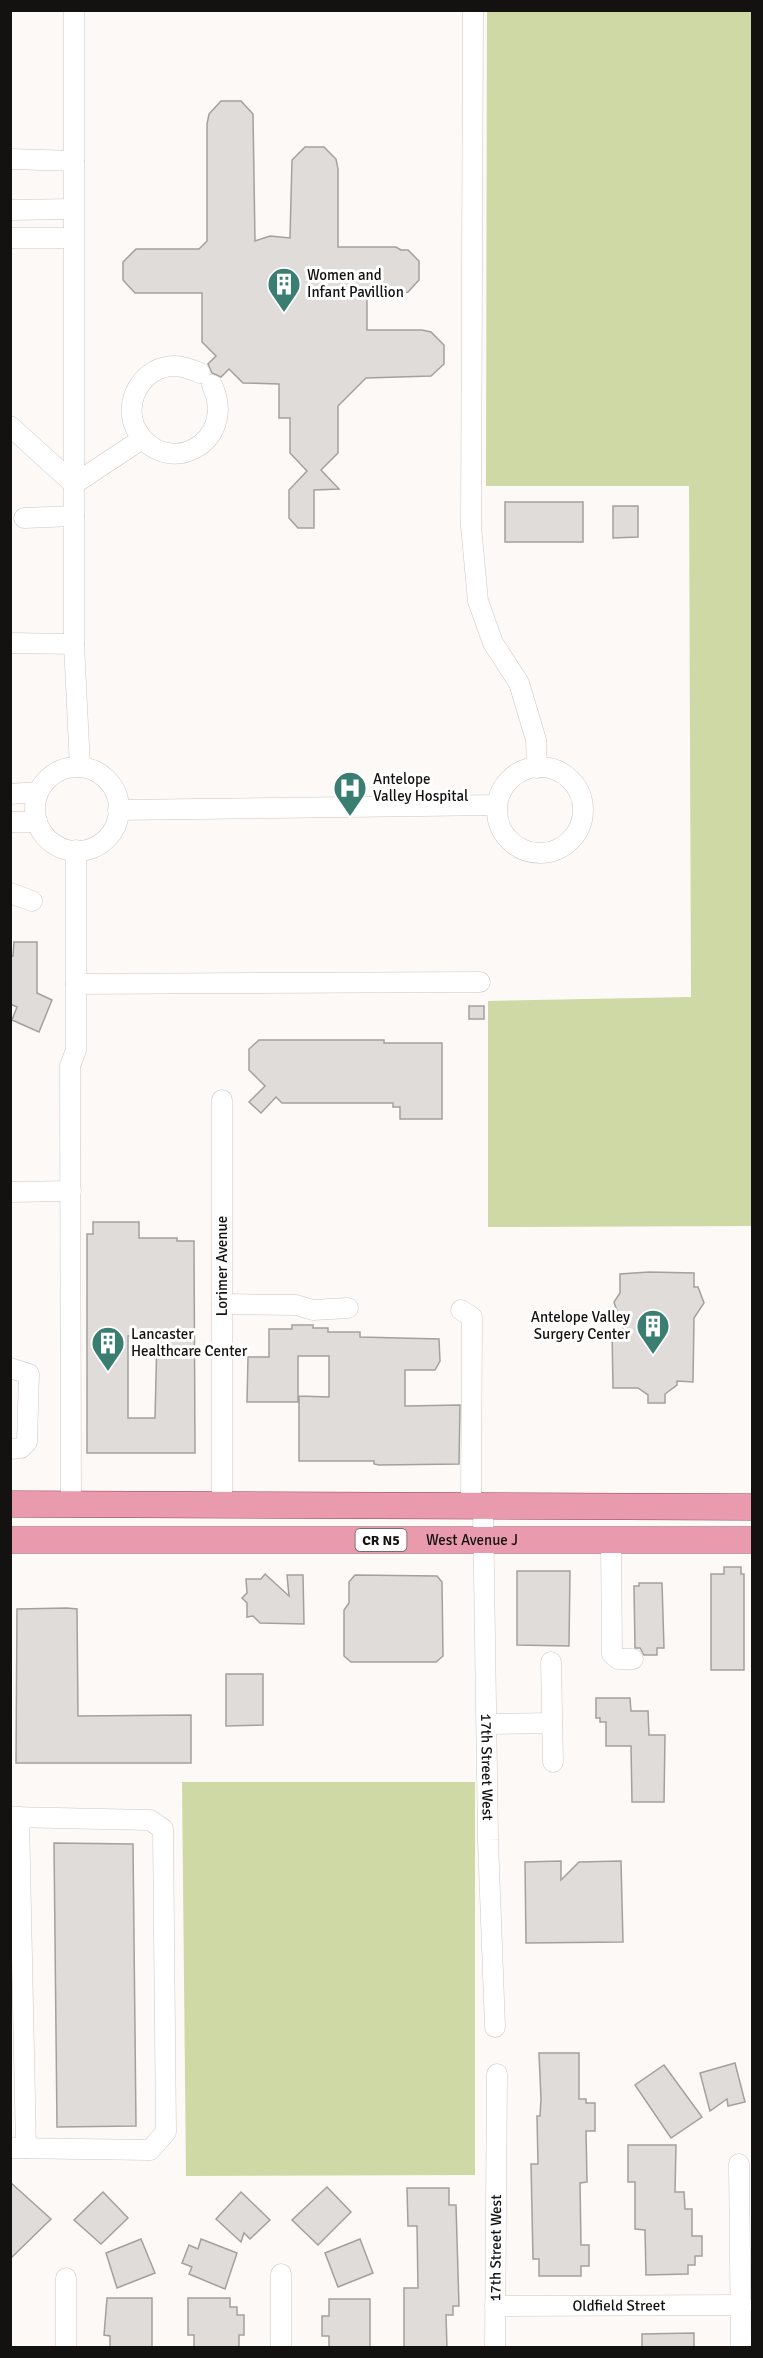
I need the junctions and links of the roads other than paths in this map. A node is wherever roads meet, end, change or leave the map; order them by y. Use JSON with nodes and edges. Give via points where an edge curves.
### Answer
{"nodes":[{"id":1,"x":74,"y":10,"type":"edge"},
{"id":2,"x":473,"y":10,"type":"edge"},
{"id":3,"x":10,"y":159,"type":"edge"},
{"id":4,"x":74,"y":160,"type":"junction"},
{"id":5,"x":73,"y":209,"type":"junction"},
{"id":6,"x":10,"y":210,"type":"edge"},
{"id":7,"x":10,"y":238,"type":"edge"},
{"id":8,"x":74,"y":238,"type":"junction"},
{"id":9,"x":10,"y":426,"type":"edge"},
{"id":10,"x":142,"y":439,"type":"junction"},
{"id":11,"x":74,"y":484,"type":"junction"},
{"id":12,"x":74,"y":516,"type":"junction"},
{"id":13,"x":24,"y":518,"type":"dead end"},
{"id":14,"x":10,"y":643,"type":"edge"},
{"id":15,"x":74,"y":644,"type":"junction"},
{"id":16,"x":80,"y":767,"type":"junction"},
{"id":17,"x":537,"y":768,"type":"junction"},
{"id":18,"x":38,"y":792,"type":"junction"},
{"id":19,"x":10,"y":794,"type":"edge"},
{"id":20,"x":497,"y":805,"type":"junction"},
{"id":21,"x":118,"y":810,"type":"junction"},
{"id":22,"x":10,"y":822,"type":"edge"},
{"id":23,"x":37,"y":822,"type":"junction"},
{"id":24,"x":76,"y":850,"type":"junction"},
{"id":25,"x":10,"y":893,"type":"edge"},
{"id":26,"x":32,"y":901,"type":"dead end"},
{"id":27,"x":480,"y":982,"type":"dead end"},
{"id":28,"x":76,"y":984,"type":"junction"},
{"id":29,"x":222,"y":1100,"type":"dead end"},
{"id":30,"x":71,"y":1191,"type":"junction"},
{"id":31,"x":10,"y":1192,"type":"edge"},
{"id":32,"x":222,"y":1304,"type":"junction"},
{"id":33,"x":348,"y":1308,"type":"dead end"},
{"id":34,"x":461,"y":1310,"type":"dead end"},
{"id":35,"x":10,"y":1368,"type":"edge"},
{"id":36,"x":10,"y":1449,"type":"edge"},
{"id":37,"x":10,"y":1504,"type":"edge"},
{"id":38,"x":71,"y":1504,"type":"junction"},
{"id":39,"x":222,"y":1505,"type":"junction"},
{"id":40,"x":348,"y":1505,"type":"junction"},
{"id":41,"x":477,"y":1506,"type":"junction"},
{"id":42,"x":753,"y":1507,"type":"edge"},
{"id":43,"x":10,"y":1540,"type":"edge"},
{"id":44,"x":484,"y":1540,"type":"junction"},
{"id":45,"x":611,"y":1540,"type":"junction"},
{"id":46,"x":753,"y":1540,"type":"edge"},
{"id":47,"x":70,"y":1541,"type":"junction"},
{"id":48,"x":222,"y":1542,"type":"junction"},
{"id":49,"x":633,"y":1659,"type":"dead end"},
{"id":50,"x":551,"y":1662,"type":"dead end"},
{"id":51,"x":552,"y":1723,"type":"junction"},
{"id":52,"x":487,"y":1724,"type":"junction"},
{"id":53,"x":553,"y":1762,"type":"dead end"},
{"id":54,"x":15,"y":1817,"type":"edge"},
{"id":55,"x":16,"y":1983,"type":"edge"},
{"id":56,"x":495,"y":2027,"type":"dead end"},
{"id":57,"x":497,"y":2074,"type":"dead end"},
{"id":58,"x":18,"y":2148,"type":"edge"},
{"id":59,"x":739,"y":2164,"type":"dead end"},
{"id":60,"x":281,"y":2274,"type":"dead end"},
{"id":61,"x":66,"y":2278,"type":"dead end"},
{"id":62,"x":742,"y":2305,"type":"junction"},
{"id":63,"x":495,"y":2306,"type":"junction"},
{"id":64,"x":66,"y":2348,"type":"edge"},
{"id":65,"x":281,"y":2348,"type":"edge"},
{"id":66,"x":495,"y":2348,"type":"edge"},
{"id":67,"x":741,"y":2348,"type":"edge"}],
"edges":[{"from":1,"to":4,"type":"street"},
{"from":2,"to":17,"type":"street","via":[[471,526],[478,601],[493,643],[519,683],[536,740]]},
{"from":3,"to":4,"type":"street"},
{"from":4,"to":5,"type":"street"},
{"from":5,"to":6,"type":"street"},
{"from":5,"to":8,"type":"street"},
{"from":7,"to":8,"type":"street"},
{"from":8,"to":11,"type":"street"},
{"from":9,"to":11,"type":"street"},
{"from":10,"to":10,"type":"street","via":[[131,413],[138,386],[147,376],[173,366],[187,367],[206,379],[218,399],[219,413],[207,440],[182,453],[168,453]]},
{"from":10,"to":11,"type":"street"},
{"from":11,"to":12,"type":"street"},
{"from":12,"to":13,"type":"street"},
{"from":12,"to":15,"type":"street"},
{"from":14,"to":15,"type":"street"},
{"from":15,"to":16,"type":"street"},
{"from":16,"to":18,"type":"street","via":[[60,770]]},
{"from":16,"to":21,"type":"street","via":[[108,780]]},
{"from":17,"to":20,"type":"street","via":[[510,779]]},
{"from":17,"to":20,"type":"street","via":[[566,776],[579,793],[581,823],[570,840],[553,851],[521,849],[505,835]]},
{"from":18,"to":19,"type":"street"},
{"from":18,"to":23,"type":"street"},
{"from":20,"to":21,"type":"street"},
{"from":21,"to":24,"type":"street","via":[[117,820],[106,838],[89,849]]},
{"from":22,"to":23,"type":"street"},
{"from":23,"to":24,"type":"street","via":[[53,843]]},
{"from":24,"to":28,"type":"street"},
{"from":25,"to":26,"type":"street"},
{"from":27,"to":28,"type":"street"},
{"from":28,"to":30,"type":"street","via":[[76,1050],[70,1066]]},
{"from":29,"to":32,"type":"street","name":"Lorimer Avenue"},
{"from":30,"to":31,"type":"street"},
{"from":30,"to":38,"type":"street"},
{"from":32,"to":33,"type":"street","via":[[296,1305],[313,1310]]},
{"from":32,"to":39,"type":"street","name":"Lorimer Avenue"},
{"from":34,"to":41,"type":"street","name":"17th Street West","via":[[472,1317]]},
{"from":35,"to":36,"type":"street","via":[[29,1374],[27,1442],[21,1448]]},
{"from":37,"to":38,"type":"main road"},
{"from":38,"to":39,"type":"main road"},
{"from":39,"to":40,"type":"main road"},
{"from":39,"to":47,"type":"main road","via":[[202,1522],[96,1522]]},
{"from":40,"to":41,"type":"main road"},
{"from":40,"to":48,"type":"main road","via":[[318,1521],[243,1521]]},
{"from":41,"to":42,"type":"main road"},
{"from":41,"to":44,"type":"street","name":"17th Street West"},
{"from":43,"to":47,"type":"main road","name":"West Avenue J","number":"CR N5"},
{"from":44,"to":45,"type":"main road","name":"West Avenue J","number":"CR N5"},
{"from":44,"to":48,"type":"main road","name":"West Avenue J","number":"CR N5"},
{"from":44,"to":52,"type":"street","name":"17th Street West"},
{"from":45,"to":46,"type":"main road","name":"West Avenue J","number":"CR N5"},
{"from":45,"to":49,"type":"street","via":[[612,1654],[618,1659]]},
{"from":47,"to":48,"type":"main road","name":"West Avenue J","number":"CR N5"},
{"from":50,"to":51,"type":"street"},
{"from":51,"to":52,"type":"street"},
{"from":51,"to":53,"type":"street"},
{"from":52,"to":56,"type":"street","name":"17th Street West"},
{"from":54,"to":55,"type":"street"},
{"from":54,"to":58,"type":"street","via":[[150,1820],[163,1829],[166,2132],[150,2150]]},
{"from":55,"to":58,"type":"street"},
{"from":57,"to":63,"type":"street","name":"17th Street West"},
{"from":59,"to":62,"type":"street"},
{"from":60,"to":65,"type":"street"},
{"from":61,"to":64,"type":"street"},
{"from":62,"to":63,"type":"street","name":"Oldfield Street"},
{"from":62,"to":67,"type":"street"},
{"from":63,"to":66,"type":"street","name":"17th Street West"}]}
